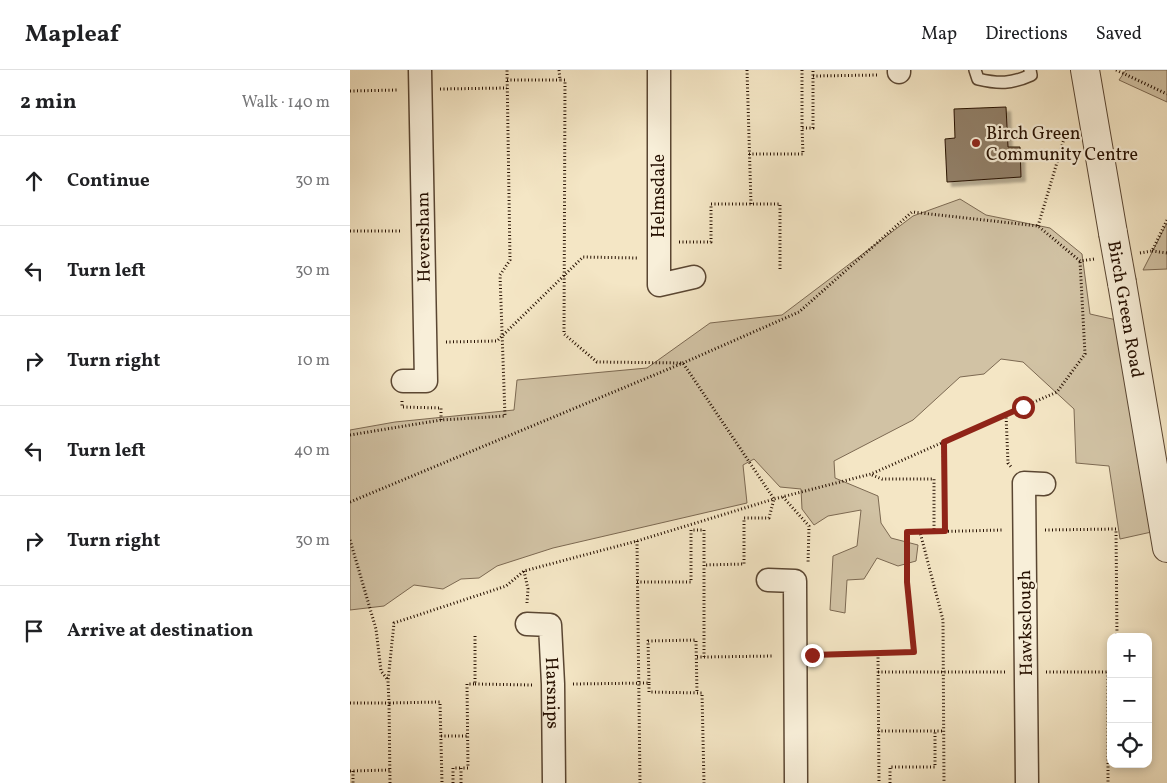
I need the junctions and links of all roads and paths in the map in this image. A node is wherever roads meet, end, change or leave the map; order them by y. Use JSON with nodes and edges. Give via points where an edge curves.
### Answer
{"nodes":[{"id":1,"x":420,"y":70,"type":"edge"},
{"id":2,"x":507,"y":70,"type":"edge"},
{"id":3,"x":559,"y":70,"type":"edge"},
{"id":4,"x":659,"y":70,"type":"edge"},
{"id":5,"x":748,"y":70,"type":"edge"},
{"id":6,"x":802,"y":70,"type":"edge"},
{"id":7,"x":813,"y":70,"type":"edge"},
{"id":8,"x":975,"y":70,"type":"edge"},
{"id":9,"x":1030,"y":70,"type":"edge"},
{"id":10,"x":1085,"y":70,"type":"edge"},
{"id":11,"x":1116,"y":70,"type":"edge"},
{"id":12,"x":875,"y":75,"type":"dead end"},
{"id":13,"x":813,"y":76,"type":"junction"},
{"id":14,"x":507,"y":80,"type":"junction"},
{"id":15,"x":560,"y":80,"type":"junction"},
{"id":16,"x":1167,"y":94,"type":"edge"},
{"id":17,"x":802,"y":128,"type":"junction"},
{"id":18,"x":1071,"y":131,"type":"dead end"},
{"id":19,"x":749,"y":154,"type":"junction"},
{"id":20,"x":751,"y":204,"type":"junction"},
{"id":21,"x":1167,"y":220,"type":"edge"},
{"id":22,"x":1038,"y":226,"type":"junction"},
{"id":23,"x":423,"y":230,"type":"junction"},
{"id":24,"x":350,"y":231,"type":"edge"},
{"id":25,"x":658,"y":250,"type":"junction"},
{"id":26,"x":1152,"y":251,"type":"junction"},
{"id":27,"x":1167,"y":253,"type":"edge"},
{"id":28,"x":1134,"y":254,"type":"dead end"},
{"id":29,"x":1098,"y":259,"type":"dead end"},
{"id":30,"x":1080,"y":261,"type":"junction"},
{"id":31,"x":780,"y":270,"type":"dead end"},
{"id":32,"x":564,"y":275,"type":"junction"},
{"id":33,"x":694,"y":277,"type":"dead end"},
{"id":34,"x":502,"y":336,"type":"junction"},
{"id":35,"x":425,"y":342,"type":"junction"},
{"id":36,"x":683,"y":363,"type":"junction"},
{"id":37,"x":403,"y":380,"type":"dead end"},
{"id":38,"x":1006,"y":414,"type":"junction"},
{"id":39,"x":350,"y":435,"type":"edge"},
{"id":40,"x":944,"y":442,"type":"junction"},
{"id":41,"x":872,"y":474,"type":"junction"},
{"id":42,"x":1034,"y":483,"type":"joint"},
{"id":43,"x":783,"y":497,"type":"junction"},
{"id":44,"x":774,"y":499,"type":"junction"},
{"id":45,"x":350,"y":502,"type":"edge"},
{"id":46,"x":688,"y":526,"type":"junction"},
{"id":47,"x":690,"y":530,"type":"junction"},
{"id":48,"x":1024,"y":530,"type":"junction"},
{"id":49,"x":945,"y":531,"type":"junction"},
{"id":50,"x":920,"y":532,"type":"junction"},
{"id":51,"x":934,"y":532,"type":"junction"},
{"id":52,"x":350,"y":540,"type":"edge"},
{"id":53,"x":637,"y":541,"type":"junction"},
{"id":54,"x":1167,"y":548,"type":"edge"},
{"id":55,"x":704,"y":565,"type":"junction"},
{"id":56,"x":524,"y":572,"type":"junction"},
{"id":57,"x":768,"y":580,"type":"dead end"},
{"id":58,"x":638,"y":582,"type":"junction"},
{"id":59,"x":795,"y":582,"type":"junction"},
{"id":60,"x":527,"y":624,"type":"joint"},
{"id":61,"x":1117,"y":633,"type":"edge"},
{"id":62,"x":475,"y":635,"type":"dead end"},
{"id":63,"x":878,"y":653,"type":"junction"},
{"id":64,"x":795,"y":655,"type":"junction"},
{"id":65,"x":696,"y":657,"type":"junction"},
{"id":66,"x":704,"y":657,"type":"junction"},
{"id":67,"x":878,"y":672,"type":"junction"},
{"id":68,"x":944,"y":672,"type":"junction"},
{"id":69,"x":1026,"y":672,"type":"junction"},
{"id":70,"x":1107,"y":672,"type":"edge"},
{"id":71,"x":1109,"y":678,"type":"edge"},
{"id":72,"x":388,"y":681,"type":"junction"},
{"id":73,"x":639,"y":683,"type":"junction"},
{"id":74,"x":649,"y":683,"type":"junction"},
{"id":75,"x":475,"y":684,"type":"junction"},
{"id":76,"x":553,"y":684,"type":"junction"},
{"id":77,"x":696,"y":693,"type":"junction"},
{"id":78,"x":350,"y":703,"type":"edge"},
{"id":79,"x":389,"y":703,"type":"junction"},
{"id":80,"x":878,"y":731,"type":"junction"},
{"id":81,"x":935,"y":731,"type":"junction"},
{"id":82,"x":944,"y":731,"type":"junction"},
{"id":83,"x":441,"y":736,"type":"junction"},
{"id":84,"x":468,"y":736,"type":"junction"},
{"id":85,"x":461,"y":768,"type":"junction"},
{"id":86,"x":390,"y":770,"type":"junction"},
{"id":87,"x":352,"y":771,"type":"edge"},
{"id":88,"x":353,"y":783,"type":"edge"},
{"id":89,"x":390,"y":783,"type":"edge"},
{"id":90,"x":442,"y":783,"type":"edge"},
{"id":91,"x":453,"y":783,"type":"edge"},
{"id":92,"x":461,"y":783,"type":"edge"},
{"id":93,"x":554,"y":783,"type":"edge"},
{"id":94,"x":640,"y":783,"type":"edge"},
{"id":95,"x":704,"y":783,"type":"edge"},
{"id":96,"x":796,"y":783,"type":"edge"},
{"id":97,"x":879,"y":783,"type":"edge"},
{"id":98,"x":890,"y":783,"type":"edge"},
{"id":99,"x":944,"y":783,"type":"edge"},
{"id":100,"x":1027,"y":783,"type":"edge"},
{"id":101,"x":1108,"y":783,"type":"edge"}],
"edges":[{"from":1,"to":23,"type":"street","name":"Heversham"},
{"from":2,"to":14,"type":"path"},
{"from":3,"to":15,"type":"path"},
{"from":4,"to":25,"type":"street","name":"Helmsdale"},
{"from":5,"to":19,"type":"path"},
{"from":6,"to":17,"type":"path"},
{"from":7,"to":13,"type":"path"},
{"from":8,"to":9,"type":"lane","via":[[978,79],[996,84],[1017,81],[1031,74]]},
{"from":10,"to":54,"type":"street","name":"Birch Green Road","bridge":true},
{"from":11,"to":16,"type":"path"},
{"from":12,"to":13,"type":"path"},
{"from":13,"to":17,"type":"path","via":[[813,128]]},
{"from":14,"to":15,"type":"path"},
{"from":14,"to":34,"type":"path","via":[[510,260],[500,275]]},
{"from":15,"to":32,"type":"path","via":[[565,80]]},
{"from":17,"to":19,"type":"path","via":[[803,154]]},
{"from":18,"to":22,"type":"path","via":[[1073,138],[1064,140]]},
{"from":19,"to":20,"type":"path"},
{"from":20,"to":25,"type":"path","via":[[711,204],[711,242]]},
{"from":20,"to":31,"type":"path","via":[[780,204]]},
{"from":21,"to":26,"type":"path"},
{"from":22,"to":30,"type":"path"},
{"from":22,"to":36,"type":"path","via":[[912,212],[799,312]]},
{"from":23,"to":24,"type":"path"},
{"from":23,"to":35,"type":"street","name":"Heversham"},
{"from":25,"to":32,"type":"path","via":[[583,256]]},
{"from":25,"to":33,"type":"street","name":"Helmsdale","via":[[659,285]]},
{"from":26,"to":27,"type":"path"},
{"from":26,"to":28,"type":"path"},
{"from":29,"to":30,"type":"path"},
{"from":30,"to":38,"type":"path","via":[[1085,354],[1057,392]]},
{"from":32,"to":34,"type":"path"},
{"from":32,"to":36,"type":"path","via":[[564,334],[597,362]]},
{"from":34,"to":35,"type":"path","via":[[497,341]]},
{"from":34,"to":39,"type":"path","via":[[505,416],[441,420]]},
{"from":35,"to":37,"type":"street","name":"Heversham","via":[[426,380]]},
{"from":36,"to":44,"type":"path"},
{"from":36,"to":45,"type":"path"},
{"from":38,"to":40,"type":"path"},
{"from":38,"to":42,"type":"path","via":[[1008,463]]},
{"from":40,"to":41,"type":"path"},
{"from":40,"to":49,"type":"path"},
{"from":41,"to":43,"type":"path"},
{"from":41,"to":51,"type":"path","via":[[882,479],[934,479]]},
{"from":42,"to":48,"type":"street","name":"Hawksclough"},
{"from":43,"to":44,"type":"path"},
{"from":43,"to":59,"type":"path","via":[[809,526],[808,566]]},
{"from":44,"to":46,"type":"path"},
{"from":44,"to":55,"type":"path","via":[[769,518],[744,518],[744,564]]},
{"from":46,"to":47,"type":"path"},
{"from":46,"to":53,"type":"path"},
{"from":47,"to":55,"type":"path","via":[[704,530]]},
{"from":47,"to":58,"type":"path","via":[[691,582]]},
{"from":48,"to":49,"type":"path"},
{"from":48,"to":61,"type":"path","via":[[1116,529]]},
{"from":48,"to":69,"type":"street","name":"Hawksclough"},
{"from":49,"to":51,"type":"path"},
{"from":50,"to":51,"type":"path"},
{"from":50,"to":63,"type":"path","via":[[907,532],[907,582],[914,652]]},
{"from":50,"to":68,"type":"path","via":[[943,620]]},
{"from":52,"to":72,"type":"path","via":[[376,630],[381,671]]},
{"from":53,"to":56,"type":"path"},
{"from":53,"to":58,"type":"path"},
{"from":55,"to":66,"type":"path"},
{"from":56,"to":60,"type":"path","via":[[528,589]]},
{"from":56,"to":72,"type":"path","via":[[506,586],[394,623]]},
{"from":57,"to":59,"type":"street"},
{"from":58,"to":73,"type":"path"},
{"from":59,"to":64,"type":"street"},
{"from":60,"to":76,"type":"street","name":"Harsnips","via":[[550,625]]},
{"from":62,"to":75,"type":"path"},
{"from":63,"to":64,"type":"path"},
{"from":63,"to":67,"type":"path"},
{"from":64,"to":66,"type":"path"},
{"from":64,"to":96,"type":"street"},
{"from":65,"to":66,"type":"path"},
{"from":65,"to":74,"type":"path","via":[[696,640],[648,640]]},
{"from":65,"to":77,"type":"path"},
{"from":67,"to":68,"type":"path"},
{"from":67,"to":80,"type":"path"},
{"from":68,"to":69,"type":"path"},
{"from":68,"to":82,"type":"path"},
{"from":69,"to":70,"type":"path"},
{"from":69,"to":100,"type":"street","name":"Hawksclough"},
{"from":71,"to":101,"type":"path"},
{"from":72,"to":79,"type":"path"},
{"from":73,"to":74,"type":"path"},
{"from":73,"to":76,"type":"path"},
{"from":73,"to":94,"type":"path"},
{"from":74,"to":77,"type":"path","via":[[649,692]]},
{"from":75,"to":76,"type":"path"},
{"from":75,"to":84,"type":"path","via":[[467,684]]},
{"from":76,"to":93,"type":"street","name":"Harsnips"},
{"from":77,"to":95,"type":"path","via":[[702,693]]},
{"from":78,"to":79,"type":"path"},
{"from":79,"to":83,"type":"path","via":[[440,702]]},
{"from":79,"to":86,"type":"path"},
{"from":80,"to":81,"type":"path"},
{"from":80,"to":97,"type":"path"},
{"from":81,"to":82,"type":"path"},
{"from":81,"to":98,"type":"path","via":[[935,767],[890,767]]},
{"from":82,"to":99,"type":"path"},
{"from":83,"to":84,"type":"path"},
{"from":83,"to":90,"type":"path"},
{"from":84,"to":85,"type":"path","via":[[468,768]]},
{"from":85,"to":91,"type":"path","via":[[453,768]]},
{"from":85,"to":92,"type":"path"},
{"from":86,"to":87,"type":"path"},
{"from":86,"to":89,"type":"path"},
{"from":87,"to":88,"type":"path"}]}
